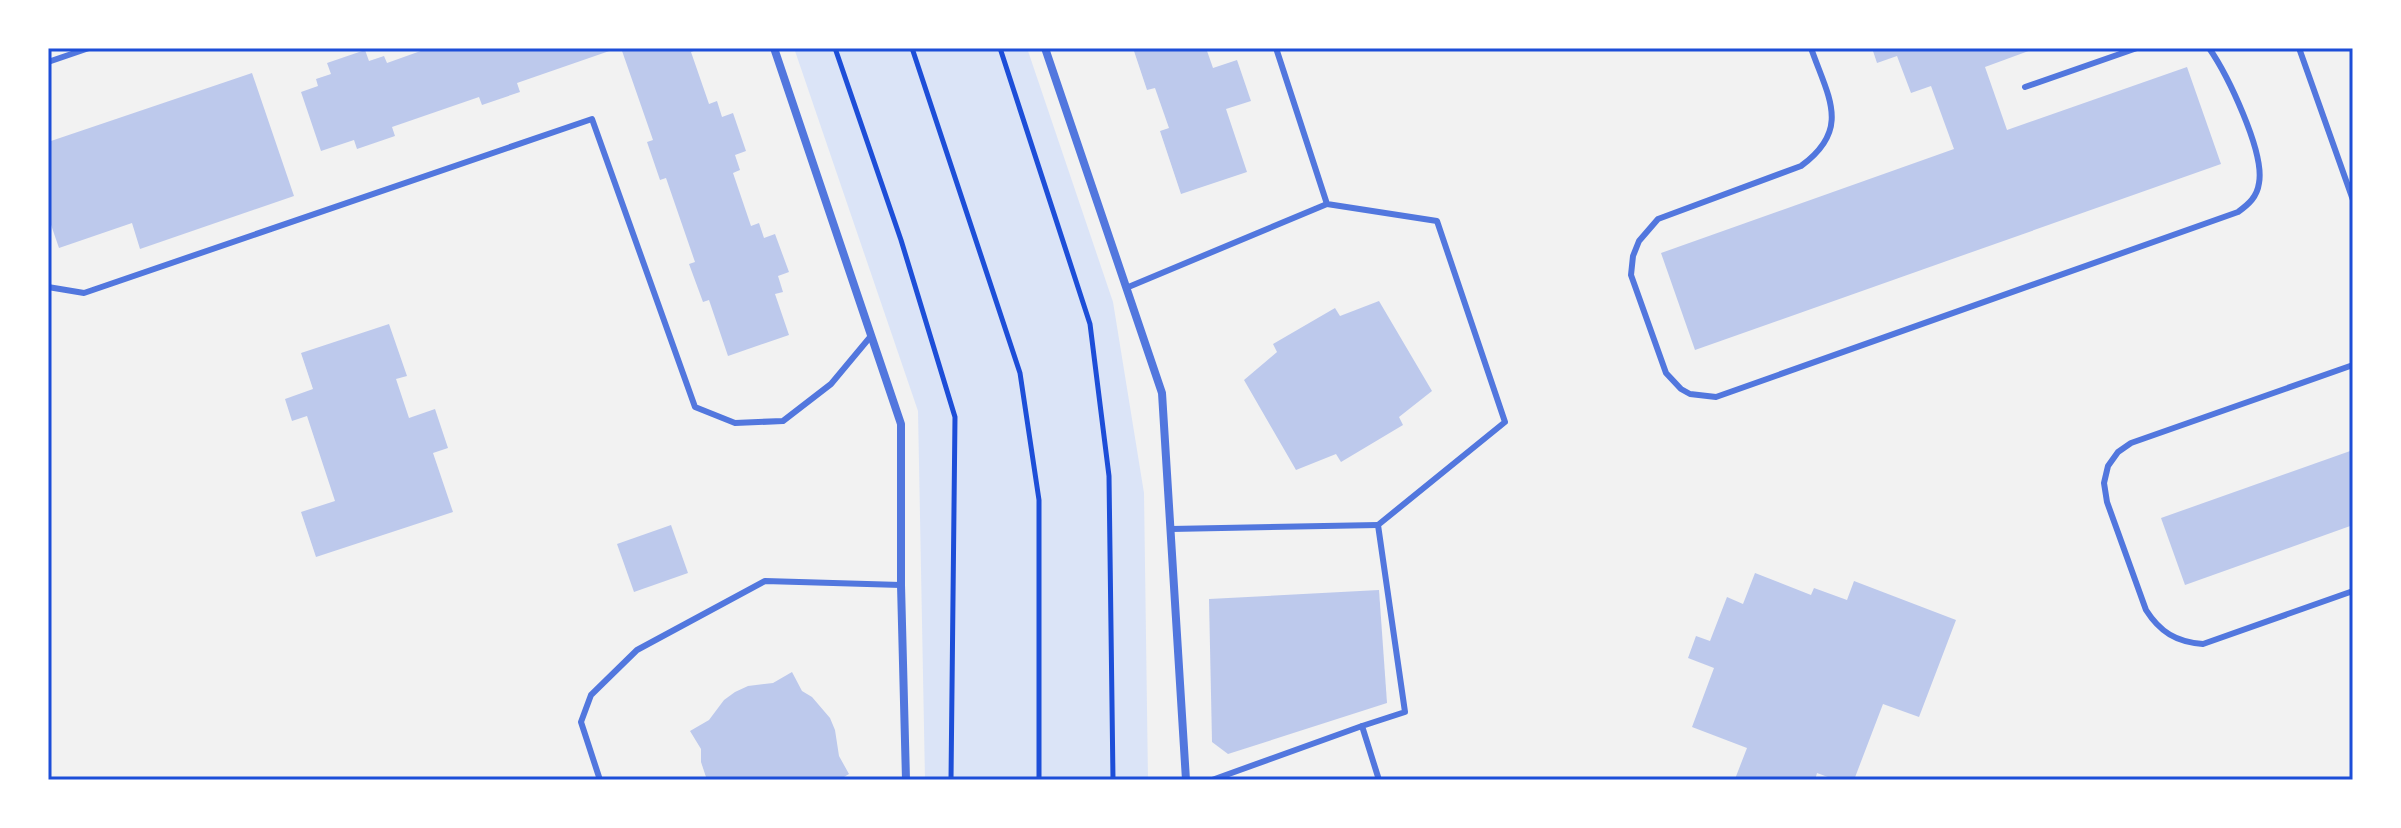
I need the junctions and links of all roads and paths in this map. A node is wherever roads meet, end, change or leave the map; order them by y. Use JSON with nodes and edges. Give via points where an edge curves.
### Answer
{"nodes":[{"id":1,"x":89,"y":48,"type":"edge"},
{"id":2,"x":774,"y":48,"type":"edge"},
{"id":3,"x":835,"y":48,"type":"edge"},
{"id":4,"x":912,"y":48,"type":"edge"},
{"id":5,"x":1000,"y":48,"type":"edge"},
{"id":6,"x":1045,"y":48,"type":"edge"},
{"id":7,"x":1276,"y":48,"type":"edge"},
{"id":8,"x":1811,"y":48,"type":"edge"},
{"id":9,"x":2137,"y":48,"type":"edge"},
{"id":10,"x":2209,"y":48,"type":"edge"},
{"id":11,"x":2299,"y":48,"type":"edge"},
{"id":12,"x":48,"y":62,"type":"edge"},
{"id":13,"x":2025,"y":87,"type":"dead end"},
{"id":14,"x":2353,"y":200,"type":"edge"},
{"id":15,"x":1327,"y":204,"type":"junction"},
{"id":16,"x":48,"y":287,"type":"edge"},
{"id":17,"x":1126,"y":288,"type":"junction"},
{"id":18,"x":871,"y":336,"type":"junction"},
{"id":19,"x":2353,"y":365,"type":"edge"},
{"id":20,"x":1378,"y":525,"type":"junction"},
{"id":21,"x":1171,"y":529,"type":"junction"},
{"id":22,"x":901,"y":585,"type":"junction"},
{"id":23,"x":2353,"y":591,"type":"edge"},
{"id":24,"x":1362,"y":726,"type":"junction"},
{"id":25,"x":600,"y":780,"type":"edge"},
{"id":26,"x":906,"y":780,"type":"edge"},
{"id":27,"x":951,"y":780,"type":"edge"},
{"id":28,"x":1039,"y":780,"type":"edge"},
{"id":29,"x":1113,"y":780,"type":"edge"},
{"id":30,"x":1186,"y":780,"type":"edge"},
{"id":31,"x":1212,"y":780,"type":"edge"},
{"id":32,"x":1379,"y":780,"type":"edge"}],
"edges":[{"from":1,"to":12,"type":"lane"},
{"from":2,"to":18,"type":"street"},
{"from":3,"to":27,"type":"path","via":[[955,417]]},
{"from":4,"to":28,"type":"path","via":[[1020,373],[1039,500]]},
{"from":5,"to":29,"type":"path","via":[[1090,324],[1109,476]]},
{"from":6,"to":17,"type":"street"},
{"from":7,"to":15,"type":"lane"},
{"from":8,"to":10,"type":"lane","via":[[1833,116],[1820,152],[1801,166],[1658,219],[1633,256],[1631,275],[1666,373],[1690,394],[1716,397],[2238,212],[2257,193],[2259,162],[2232,86]]},
{"from":9,"to":13,"type":"lane"},
{"from":11,"to":14,"type":"lane"},
{"from":15,"to":17,"type":"lane"},
{"from":15,"to":20,"type":"lane","via":[[1437,221],[1505,422]]},
{"from":16,"to":18,"type":"lane","via":[[84,293],[592,119],[695,407],[735,423],[783,421],[831,384]]},
{"from":17,"to":21,"type":"street","via":[[1162,393]]},
{"from":18,"to":22,"type":"street","via":[[901,424]]},
{"from":19,"to":23,"type":"lane","via":[[2131,443],[2113,459],[2104,483],[2146,610],[2169,636],[2203,644]]},
{"from":20,"to":21,"type":"lane"},
{"from":20,"to":24,"type":"lane","via":[[1405,712]]},
{"from":21,"to":30,"type":"street"},
{"from":22,"to":25,"type":"lane","via":[[765,581],[637,650],[591,695],[581,722]]},
{"from":22,"to":26,"type":"street"},
{"from":24,"to":31,"type":"lane"},
{"from":24,"to":32,"type":"lane"}]}
